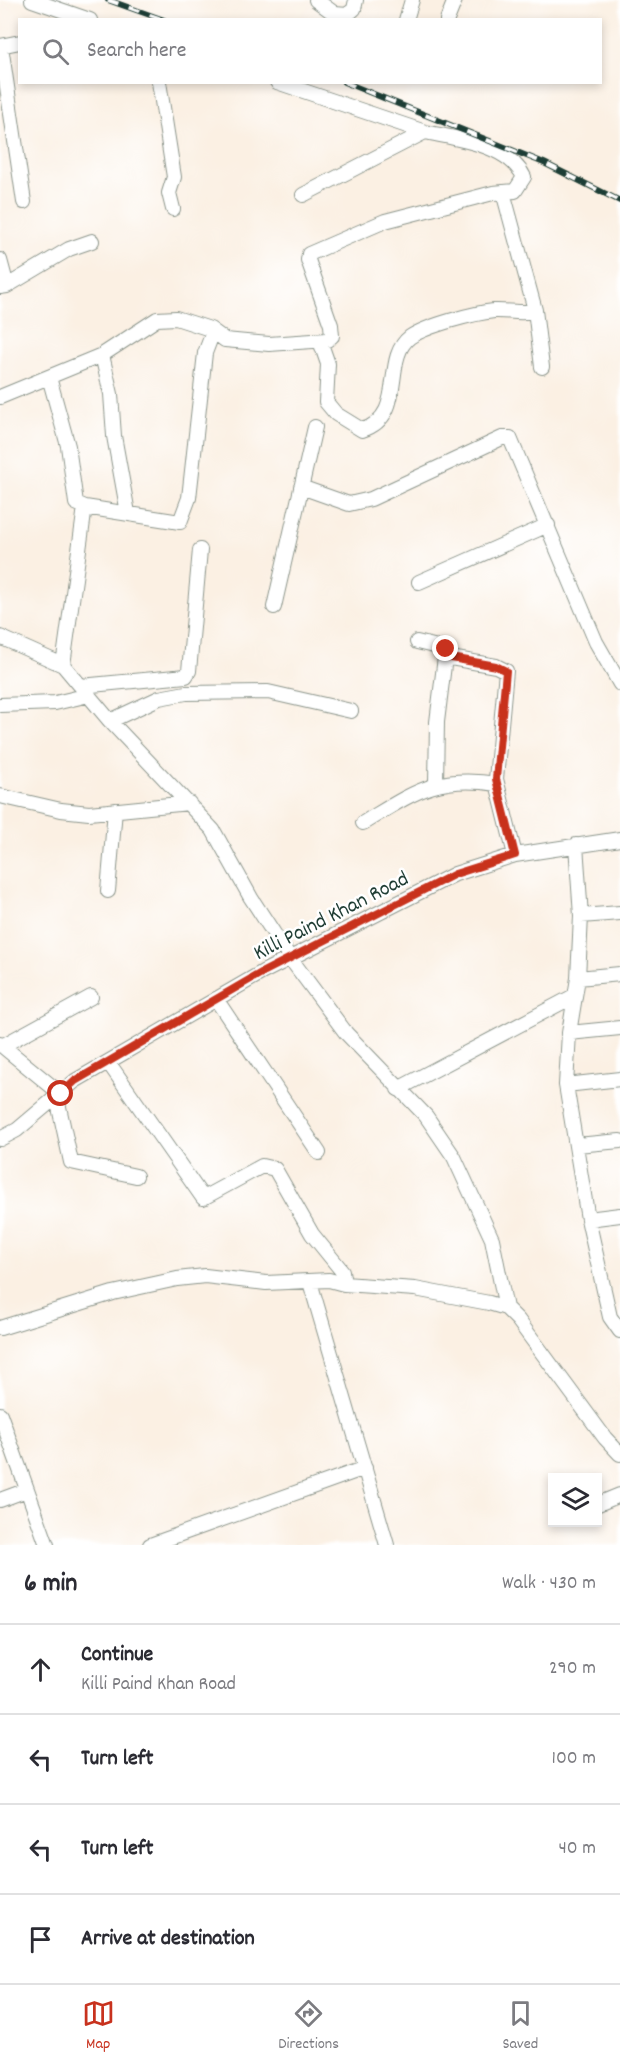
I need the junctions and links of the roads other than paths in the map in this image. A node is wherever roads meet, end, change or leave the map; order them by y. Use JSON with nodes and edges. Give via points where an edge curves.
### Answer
{"nodes":[{"id":1,"x":32,"y":0,"type":"edge"},
{"id":2,"x":316,"y":0,"type":"edge"},
{"id":3,"x":356,"y":0,"type":"edge"},
{"id":4,"x":412,"y":0,"type":"edge"},
{"id":5,"x":455,"y":0,"type":"edge"},
{"id":6,"x":84,"y":18,"type":"edge"},
{"id":7,"x":407,"y":18,"type":"edge"},
{"id":8,"x":448,"y":18,"type":"edge"},
{"id":9,"x":18,"y":42,"type":"edge"},
{"id":10,"x":0,"y":46,"type":"edge"},
{"id":11,"x":159,"y":84,"type":"edge"},
{"id":12,"x":282,"y":84,"type":"edge"},
{"id":13,"x":425,"y":132,"type":"junction"},
{"id":14,"x":503,"y":192,"type":"junction"},
{"id":15,"x":303,"y":195,"type":"dead end"},
{"id":16,"x":24,"y":202,"type":"dead end"},
{"id":17,"x":173,"y":209,"type":"dead end"},
{"id":18,"x":92,"y":241,"type":"dead end"},
{"id":19,"x":0,"y":260,"type":"edge"},
{"id":20,"x":3,"y":286,"type":"edge"},
{"id":21,"x":535,"y":310,"type":"junction"},
{"id":22,"x":213,"y":332,"type":"junction"},
{"id":23,"x":320,"y":341,"type":"junction"},
{"id":24,"x":102,"y":355,"type":"junction"},
{"id":25,"x":542,"y":367,"type":"dead end"},
{"id":26,"x":49,"y":377,"type":"junction"},
{"id":27,"x":0,"y":397,"type":"edge"},
{"id":28,"x":315,"y":428,"type":"dead end"},
{"id":29,"x":301,"y":487,"type":"junction"},
{"id":30,"x":85,"y":507,"type":"junction"},
{"id":31,"x":128,"y":513,"type":"junction"},
{"id":32,"x":548,"y":525,"type":"junction"},
{"id":33,"x":200,"y":550,"type":"dead end"},
{"id":34,"x":419,"y":582,"type":"dead end"},
{"id":35,"x":274,"y":607,"type":"dead end"},
{"id":36,"x":0,"y":637,"type":"edge"},
{"id":37,"x":417,"y":642,"type":"dead end"},
{"id":38,"x":446,"y":657,"type":"junction"},
{"id":39,"x":63,"y":665,"type":"junction"},
{"id":40,"x":620,"y":684,"type":"edge"},
{"id":41,"x":85,"y":690,"type":"junction"},
{"id":42,"x":0,"y":705,"type":"edge"},
{"id":43,"x":351,"y":711,"type":"dead end"},
{"id":44,"x":110,"y":721,"type":"junction"},
{"id":45,"x":436,"y":784,"type":"junction"},
{"id":46,"x":497,"y":784,"type":"junction"},
{"id":47,"x":0,"y":796,"type":"edge"},
{"id":48,"x":189,"y":803,"type":"junction"},
{"id":49,"x":115,"y":810,"type":"junction"},
{"id":50,"x":363,"y":823,"type":"dead end"},
{"id":51,"x":620,"y":839,"type":"edge"},
{"id":52,"x":576,"y":845,"type":"junction"},
{"id":53,"x":515,"y":855,"type":"junction"},
{"id":54,"x":108,"y":891,"type":"dead end"},
{"id":55,"x":620,"y":913,"type":"edge"},
{"id":56,"x":581,"y":916,"type":"junction"},
{"id":57,"x":290,"y":958,"type":"junction"},
{"id":58,"x":620,"y":974,"type":"edge"},
{"id":59,"x":578,"y":978,"type":"junction"},
{"id":60,"x":574,"y":996,"type":"junction"},
{"id":61,"x":91,"y":997,"type":"dead end"},
{"id":62,"x":216,"y":999,"type":"junction"},
{"id":63,"x":620,"y":1028,"type":"edge"},
{"id":64,"x":569,"y":1033,"type":"junction"},
{"id":65,"x":1,"y":1045,"type":"edge"},
{"id":66,"x":108,"y":1062,"type":"junction"},
{"id":67,"x":620,"y":1079,"type":"edge"},
{"id":68,"x":566,"y":1085,"type":"junction"},
{"id":69,"x":398,"y":1089,"type":"junction"},
{"id":70,"x":59,"y":1096,"type":"junction"},
{"id":71,"x":0,"y":1139,"type":"edge"},
{"id":72,"x":620,"y":1141,"type":"edge"},
{"id":73,"x":577,"y":1145,"type":"junction"},
{"id":74,"x":319,"y":1153,"type":"dead end"},
{"id":75,"x":136,"y":1176,"type":"dead end"},
{"id":76,"x":620,"y":1215,"type":"edge"},
{"id":77,"x":588,"y":1219,"type":"junction"},
{"id":78,"x":310,"y":1282,"type":"junction"},
{"id":79,"x":344,"y":1284,"type":"junction"},
{"id":80,"x":506,"y":1308,"type":"junction"},
{"id":81,"x":0,"y":1328,"type":"edge"},
{"id":82,"x":620,"y":1331,"type":"edge"},
{"id":83,"x":1,"y":1420,"type":"edge"},
{"id":84,"x":620,"y":1454,"type":"edge"},
{"id":85,"x":364,"y":1468,"type":"junction"},
{"id":86,"x":27,"y":1490,"type":"junction"},
{"id":87,"x":620,"y":1495,"type":"edge"},
{"id":88,"x":0,"y":1500,"type":"edge"},
{"id":89,"x":602,"y":1502,"type":"edge"},
{"id":90,"x":47,"y":1545,"type":"edge"},
{"id":91,"x":150,"y":1545,"type":"edge"},
{"id":92,"x":387,"y":1545,"type":"edge"}],
"edges":[{"from":1,"to":6,"type":"street"},
{"from":2,"to":3,"type":"street","via":[[335,14],[347,15]]},
{"from":4,"to":7,"type":"street"},
{"from":5,"to":8,"type":"street"},
{"from":9,"to":10,"type":"street"},
{"from":10,"to":16,"type":"street"},
{"from":11,"to":17,"type":"street","via":[[174,177],[169,193]]},
{"from":12,"to":13,"type":"street"},
{"from":13,"to":14,"type":"street","via":[[485,147],[519,166],[524,177],[515,191]]},
{"from":13,"to":15,"type":"street"},
{"from":14,"to":21,"type":"street"},
{"from":14,"to":23,"type":"street","via":[[385,221],[309,254],[332,325],[332,336]]},
{"from":18,"to":20,"type":"street","via":[[69,249]]},
{"from":19,"to":20,"type":"street"},
{"from":21,"to":23,"type":"street","via":[[464,316],[411,337],[403,345],[387,412],[374,426],[362,430],[336,414],[326,402],[328,364]]},
{"from":21,"to":25,"type":"street"},
{"from":22,"to":23,"type":"street","via":[[225,340],[269,344]]},
{"from":22,"to":24,"type":"street","via":[[176,318],[158,319]]},
{"from":22,"to":31,"type":"street","via":[[205,352],[189,498],[183,517],[180,522]]},
{"from":24,"to":26,"type":"street"},
{"from":24,"to":31,"type":"street"},
{"from":26,"to":27,"type":"street"},
{"from":26,"to":30,"type":"street","via":[[68,447],[76,503]]},
{"from":28,"to":29,"type":"street"},
{"from":29,"to":32,"type":"street","via":[[349,504],[371,499],[502,438],[510,438]]},
{"from":29,"to":35,"type":"street"},
{"from":30,"to":31,"type":"street"},
{"from":30,"to":39,"type":"street"},
{"from":32,"to":34,"type":"street"},
{"from":32,"to":40,"type":"street","via":[[596,642]]},
{"from":33,"to":41,"type":"street","via":[[186,676]]},
{"from":36,"to":39,"type":"street"},
{"from":37,"to":38,"type":"street","via":[[446,649]]},
{"from":38,"to":45,"type":"street","via":[[437,722]]},
{"from":38,"to":46,"type":"street","via":[[506,671]]},
{"from":39,"to":41,"type":"street"},
{"from":41,"to":42,"type":"street","via":[[55,703]]},
{"from":41,"to":44,"type":"street"},
{"from":43,"to":44,"type":"street","via":[[268,692],[186,693],[159,698]]},
{"from":44,"to":48,"type":"street"},
{"from":45,"to":46,"type":"street","via":[[466,779]]},
{"from":45,"to":50,"type":"street"},
{"from":46,"to":53,"type":"street"},
{"from":47,"to":49,"type":"street","via":[[61,810]]},
{"from":48,"to":49,"type":"street"},
{"from":48,"to":57,"type":"street","via":[[213,830]]},
{"from":49,"to":54,"type":"street"},
{"from":51,"to":52,"type":"street","name":"Killi Paind Khan Road"},
{"from":52,"to":53,"type":"street","name":"Killi Paind Khan Road"},
{"from":52,"to":56,"type":"street"},
{"from":53,"to":57,"type":"street","name":"Killi Paind Khan Road","via":[[455,874]]},
{"from":55,"to":56,"type":"street"},
{"from":56,"to":59,"type":"street"},
{"from":57,"to":62,"type":"street","name":"Killi Paind Khan Road"},
{"from":57,"to":69,"type":"street","via":[[346,1033]]},
{"from":58,"to":59,"type":"street"},
{"from":59,"to":60,"type":"street"},
{"from":60,"to":64,"type":"street"},
{"from":60,"to":69,"type":"street"},
{"from":61,"to":65,"type":"street"},
{"from":62,"to":66,"type":"street","name":"Killi Paind Khan Road"},
{"from":62,"to":74,"type":"street"},
{"from":63,"to":64,"type":"street"},
{"from":64,"to":68,"type":"street"},
{"from":65,"to":70,"type":"street"},
{"from":66,"to":70,"type":"street","name":"Killi Paind Khan Road","via":[[75,1081]]},
{"from":66,"to":79,"type":"street","via":[[203,1198],[262,1166],[272,1167],[312,1234],[342,1271]]},
{"from":67,"to":68,"type":"street"},
{"from":68,"to":73,"type":"street"},
{"from":69,"to":80,"type":"street","via":[[426,1116],[469,1185],[492,1239]]},
{"from":70,"to":71,"type":"street","name":"Killi Paind Khan Road"},
{"from":70,"to":75,"type":"street","via":[[71,1162]]},
{"from":72,"to":73,"type":"street"},
{"from":73,"to":77,"type":"street"},
{"from":76,"to":77,"type":"street"},
{"from":77,"to":82,"type":"street","via":[[610,1317]]},
{"from":78,"to":79,"type":"street","via":[[329,1280]]},
{"from":78,"to":81,"type":"street","via":[[266,1283],[205,1276],[177,1279],[113,1293]]},
{"from":78,"to":85,"type":"street"},
{"from":79,"to":80,"type":"street","via":[[416,1289]]},
{"from":80,"to":84,"type":"street"},
{"from":83,"to":86,"type":"street"},
{"from":85,"to":91,"type":"street"},
{"from":85,"to":92,"type":"street"},
{"from":86,"to":88,"type":"street"},
{"from":86,"to":90,"type":"street"},
{"from":87,"to":89,"type":"street"}]}
